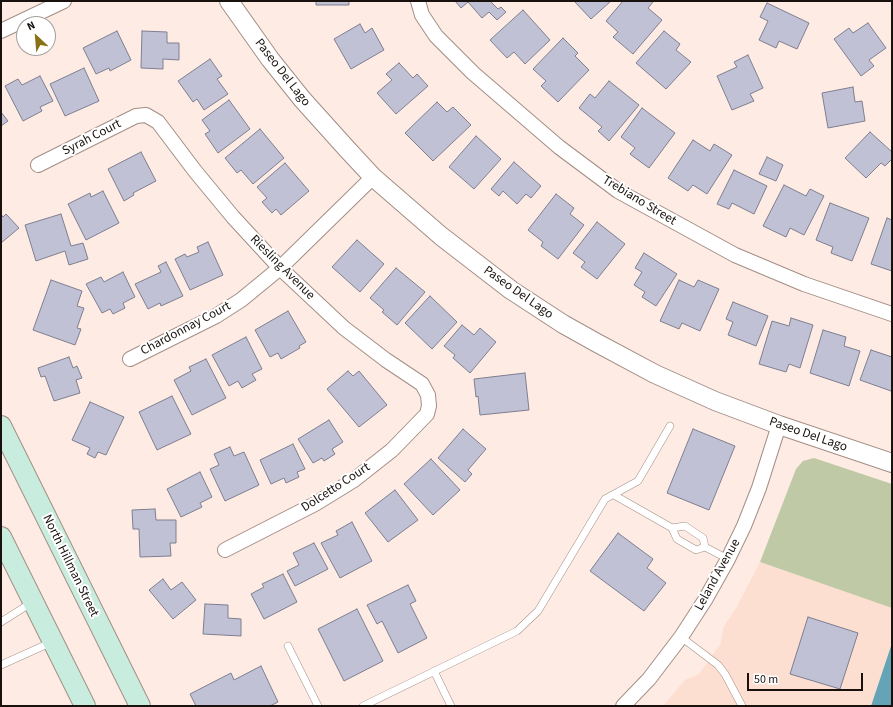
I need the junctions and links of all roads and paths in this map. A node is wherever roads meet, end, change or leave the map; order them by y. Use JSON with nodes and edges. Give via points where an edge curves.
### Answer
{"nodes":[{"id":1,"x":64,"y":1,"type":"edge"},
{"id":2,"x":229,"y":1,"type":"edge"},
{"id":3,"x":418,"y":1,"type":"edge"},
{"id":4,"x":1,"y":32,"type":"edge"},
{"id":5,"x":146,"y":115,"type":"joint"},
{"id":6,"x":38,"y":165,"type":"dead end"},
{"id":7,"x":373,"y":178,"type":"junction"},
{"id":8,"x":280,"y":268,"type":"junction"},
{"id":9,"x":892,"y":314,"type":"edge"},
{"id":10,"x":130,"y":359,"type":"dead end"},
{"id":11,"x":429,"y":406,"type":"joint"},
{"id":12,"x":779,"y":425,"type":"junction"},
{"id":13,"x":1,"y":426,"type":"edge"},
{"id":14,"x":670,"y":426,"type":"dead end"},
{"id":15,"x":892,"y":463,"type":"edge"},
{"id":16,"x":614,"y":495,"type":"junction"},
{"id":17,"x":672,"y":528,"type":"junction"},
{"id":18,"x":1,"y":537,"type":"edge"},
{"id":19,"x":705,"y":546,"type":"junction"},
{"id":20,"x":225,"y":550,"type":"dead end"},
{"id":21,"x":728,"y":559,"type":"junction"},
{"id":22,"x":33,"y":602,"type":"junction"},
{"id":23,"x":1,"y":622,"type":"edge"},
{"id":24,"x":681,"y":638,"type":"junction"},
{"id":25,"x":53,"y":641,"type":"junction"},
{"id":26,"x":288,"y":646,"type":"dead end"},
{"id":27,"x":1,"y":665,"type":"edge"},
{"id":28,"x":434,"y":671,"type":"junction"},
{"id":29,"x":85,"y":706,"type":"edge"},
{"id":30,"x":140,"y":706,"type":"edge"},
{"id":31,"x":318,"y":706,"type":"edge"},
{"id":32,"x":363,"y":706,"type":"edge"},
{"id":33,"x":451,"y":706,"type":"edge"},
{"id":34,"x":623,"y":706,"type":"edge"},
{"id":35,"x":742,"y":706,"type":"edge"}],
"edges":[{"from":1,"to":4,"type":"street"},
{"from":2,"to":7,"type":"street","name":"Paseo Del Lago","via":[[302,99]]},
{"from":3,"to":9,"type":"street","name":"Trebiano Street","via":[[422,16],[436,36],[474,73],[559,147],[618,191],[735,255],[804,284]]},
{"from":5,"to":6,"type":"street","name":"Syrah Court","via":[[131,118]]},
{"from":5,"to":8,"type":"street","name":"Riesling Avenue","via":[[158,122],[233,217]]},
{"from":7,"to":8,"type":"street","name":"Chardonnay Court"},
{"from":7,"to":12,"type":"street","name":"Paseo Del Lago","via":[[463,254],[563,324],[656,374]]},
{"from":8,"to":10,"type":"street","name":"Chardonnay Court","via":[[241,300],[216,316]]},
{"from":8,"to":11,"type":"street","name":"Riesling Avenue","via":[[344,328],[422,384],[428,395]]},
{"from":11,"to":20,"type":"street","name":"Dolcetto Court","via":[[427,414],[392,450],[354,480],[314,504]]},
{"from":12,"to":15,"type":"street","name":"Paseo Del Lago"},
{"from":12,"to":21,"type":"street","name":"Leland Avenue","via":[[744,526]]},
{"from":13,"to":30,"type":"main road","name":"North Hillman Street"},
{"from":14,"to":16,"type":"lane","via":[[638,481]]},
{"from":16,"to":17,"type":"lane"},
{"from":16,"to":28,"type":"lane","via":[[606,499],[538,611],[517,631]]},
{"from":17,"to":19,"type":"lane","via":[[685,526],[703,538]]},
{"from":17,"to":19,"type":"lane","via":[[678,539],[696,550]]},
{"from":18,"to":22,"type":"main road"},
{"from":19,"to":21,"type":"lane"},
{"from":21,"to":24,"type":"street","name":"Leland Avenue"},
{"from":22,"to":23,"type":"lane"},
{"from":22,"to":25,"type":"main road"},
{"from":24,"to":34,"type":"street","name":"Leland Avenue","via":[[649,679]]},
{"from":24,"to":35,"type":"lane","via":[[718,665]]},
{"from":25,"to":27,"type":"lane"},
{"from":25,"to":29,"type":"main road"},
{"from":26,"to":31,"type":"lane"},
{"from":28,"to":32,"type":"lane"},
{"from":28,"to":33,"type":"lane"}]}
